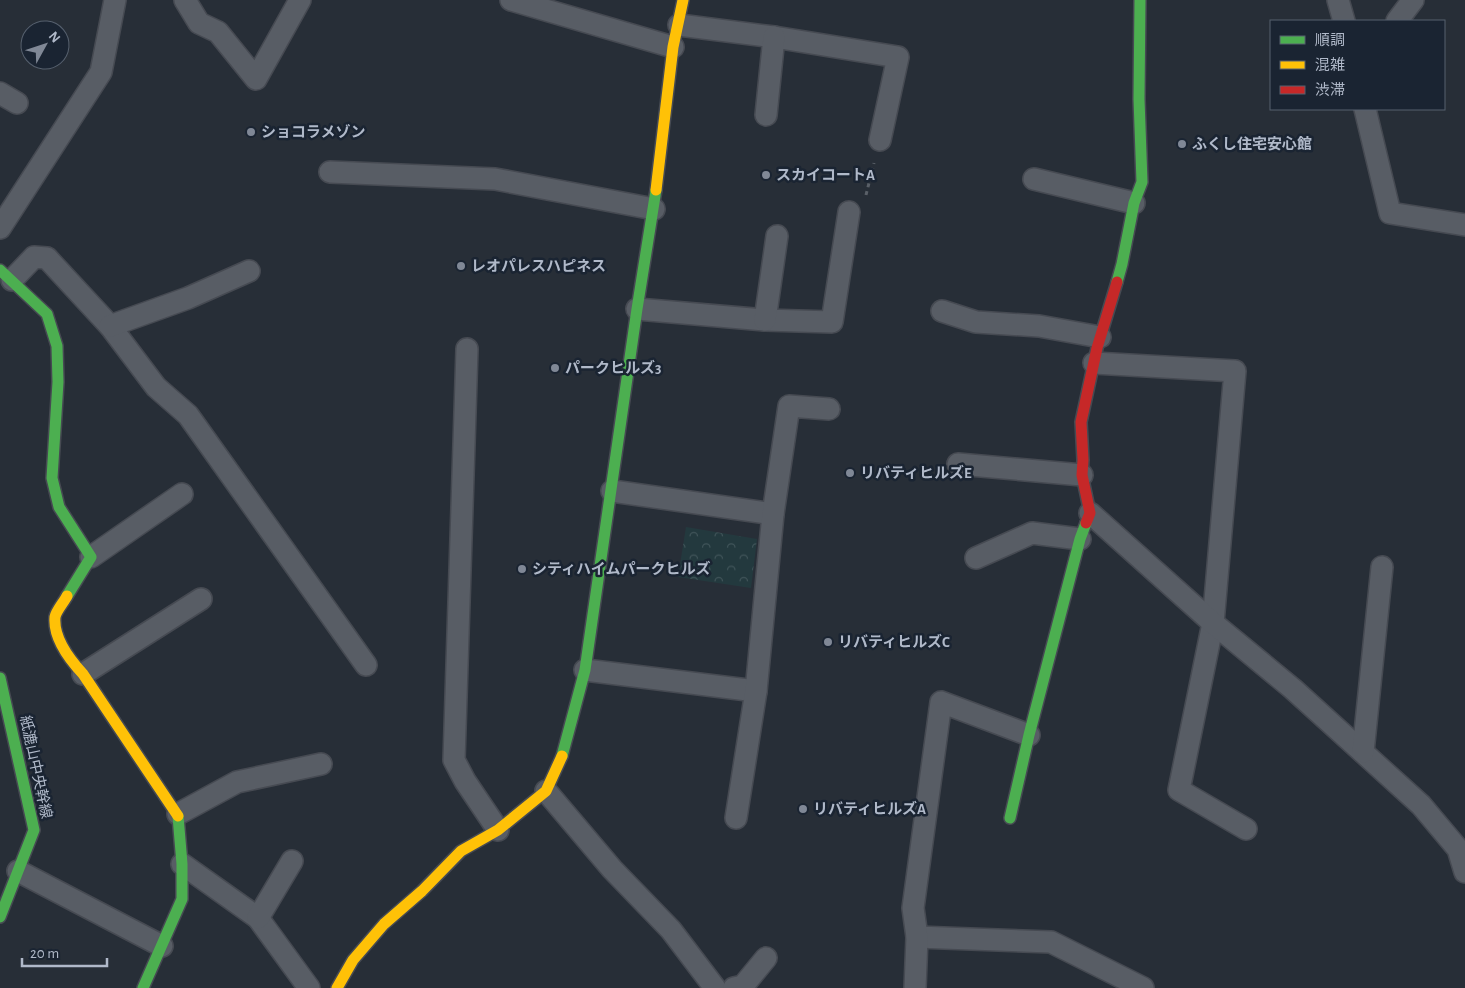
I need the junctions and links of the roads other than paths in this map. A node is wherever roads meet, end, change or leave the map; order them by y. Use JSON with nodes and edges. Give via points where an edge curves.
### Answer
{"nodes":[{"id":1,"x":115,"y":0,"type":"edge"},
{"id":2,"x":185,"y":0,"type":"edge"},
{"id":3,"x":300,"y":0,"type":"edge"},
{"id":4,"x":511,"y":0,"type":"edge"},
{"id":5,"x":683,"y":0,"type":"edge"},
{"id":6,"x":1140,"y":0,"type":"edge"},
{"id":7,"x":1338,"y":0,"type":"edge"},
{"id":8,"x":1413,"y":0,"type":"edge"},
{"id":9,"x":1344,"y":20,"type":"edge"},
{"id":10,"x":1398,"y":20,"type":"edge"},
{"id":11,"x":678,"y":25,"type":"junction"},
{"id":12,"x":774,"y":37,"type":"junction"},
{"id":13,"x":673,"y":47,"type":"junction"},
{"id":14,"x":1365,"y":110,"type":"edge"},
{"id":15,"x":766,"y":115,"type":"dead end"},
{"id":16,"x":880,"y":140,"type":"road end"},
{"id":17,"x":330,"y":172,"type":"dead end"},
{"id":18,"x":1034,"y":180,"type":"dead end"},
{"id":19,"x":1134,"y":203,"type":"junction"},
{"id":20,"x":654,"y":209,"type":"junction"},
{"id":21,"x":849,"y":212,"type":"road end"},
{"id":22,"x":1464,"y":223,"type":"edge"},
{"id":23,"x":0,"y":228,"type":"edge"},
{"id":24,"x":777,"y":236,"type":"dead end"},
{"id":25,"x":249,"y":271,"type":"dead end"},
{"id":26,"x":6,"y":275,"type":"edge"},
{"id":27,"x":637,"y":309,"type":"junction"},
{"id":28,"x":942,"y":311,"type":"dead end"},
{"id":29,"x":765,"y":320,"type":"junction"},
{"id":30,"x":110,"y":326,"type":"junction"},
{"id":31,"x":1100,"y":337,"type":"junction"},
{"id":32,"x":467,"y":349,"type":"dead end"},
{"id":33,"x":1094,"y":363,"type":"junction"},
{"id":34,"x":829,"y":410,"type":"dead end"},
{"id":35,"x":958,"y":464,"type":"dead end"},
{"id":36,"x":1082,"y":475,"type":"junction"},
{"id":37,"x":612,"y":492,"type":"junction"},
{"id":38,"x":182,"y":494,"type":"dead end"},
{"id":39,"x":1090,"y":513,"type":"junction"},
{"id":40,"x":773,"y":514,"type":"junction"},
{"id":41,"x":1080,"y":539,"type":"junction"},
{"id":42,"x":91,"y":558,"type":"junction"},
{"id":43,"x":976,"y":558,"type":"dead end"},
{"id":44,"x":1382,"y":567,"type":"dead end"},
{"id":45,"x":200,"y":599,"type":"dead end"},
{"id":46,"x":1213,"y":623,"type":"junction"},
{"id":47,"x":366,"y":665,"type":"dead end"},
{"id":48,"x":584,"y":670,"type":"junction"},
{"id":49,"x":83,"y":674,"type":"junction"},
{"id":50,"x":1,"y":688,"type":"edge"},
{"id":51,"x":756,"y":691,"type":"junction"},
{"id":52,"x":1029,"y":735,"type":"junction"},
{"id":53,"x":1363,"y":752,"type":"junction"},
{"id":54,"x":321,"y":764,"type":"dead end"},
{"id":55,"x":546,"y":791,"type":"junction"},
{"id":56,"x":178,"y":814,"type":"junction"},
{"id":57,"x":736,"y":818,"type":"dead end"},
{"id":58,"x":1010,"y":818,"type":"dead end"},
{"id":59,"x":1246,"y":829,"type":"dead end"},
{"id":60,"x":498,"y":830,"type":"junction"},
{"id":61,"x":292,"y":861,"type":"dead end"},
{"id":62,"x":182,"y":864,"type":"junction"},
{"id":63,"x":18,"y":871,"type":"junction"},
{"id":64,"x":1465,"y":872,"type":"edge"},
{"id":65,"x":0,"y":917,"type":"edge"},
{"id":66,"x":258,"y":918,"type":"junction"},
{"id":67,"x":917,"y":937,"type":"junction"},
{"id":68,"x":162,"y":946,"type":"junction"},
{"id":69,"x":766,"y":958,"type":"dead end"},
{"id":70,"x":740,"y":987,"type":"edge"},
{"id":71,"x":143,"y":988,"type":"edge"},
{"id":72,"x":309,"y":988,"type":"edge"},
{"id":73,"x":337,"y":988,"type":"edge"},
{"id":74,"x":714,"y":988,"type":"edge"},
{"id":75,"x":915,"y":988,"type":"edge"},
{"id":76,"x":1144,"y":988,"type":"edge"}],
"edges":[{"from":1,"to":23,"type":"street","via":[[101,72]]},
{"from":2,"to":3,"type":"street","via":[[199,23],[218,32],[256,79]]},
{"from":4,"to":13,"type":"street"},
{"from":5,"to":11,"type":"street"},
{"from":6,"to":19,"type":"street","via":[[1142,182]]},
{"from":7,"to":9,"type":"street"},
{"from":8,"to":10,"type":"street"},
{"from":11,"to":12,"type":"street"},
{"from":11,"to":13,"type":"street"},
{"from":12,"to":15,"type":"street"},
{"from":12,"to":16,"type":"street","via":[[898,57]]},
{"from":13,"to":20,"type":"street"},
{"from":14,"to":22,"type":"street","via":[[1390,212]]},
{"from":17,"to":20,"type":"street","via":[[495,179]]},
{"from":18,"to":19,"type":"street"},
{"from":19,"to":31,"type":"street","via":[[1122,264]]},
{"from":20,"to":27,"type":"street"},
{"from":21,"to":29,"type":"street","via":[[832,322]]},
{"from":24,"to":29,"type":"street"},
{"from":25,"to":30,"type":"street","via":[[188,298]]},
{"from":26,"to":30,"type":"street","via":[[34,257],[47,258]]},
{"from":26,"to":42,"type":"street","via":[[48,314],[57,346],[58,382],[52,478],[59,507]]},
{"from":27,"to":29,"type":"street"},
{"from":27,"to":37,"type":"street"},
{"from":28,"to":31,"type":"street","via":[[976,322],[1039,326]]},
{"from":30,"to":47,"type":"street","via":[[156,386],[188,415]]},
{"from":31,"to":33,"type":"street"},
{"from":32,"to":60,"type":"street","via":[[454,760]]},
{"from":33,"to":36,"type":"street","via":[[1080,422],[1084,460]]},
{"from":33,"to":46,"type":"street","via":[[1235,371]]},
{"from":34,"to":40,"type":"street","via":[[789,406]]},
{"from":35,"to":36,"type":"street"},
{"from":36,"to":39,"type":"street"},
{"from":37,"to":40,"type":"street"},
{"from":37,"to":48,"type":"street"},
{"from":38,"to":42,"type":"street"},
{"from":39,"to":41,"type":"street"},
{"from":39,"to":46,"type":"street"},
{"from":40,"to":51,"type":"street"},
{"from":41,"to":43,"type":"street","via":[[1032,533]]},
{"from":41,"to":52,"type":"street"},
{"from":42,"to":49,"type":"street","via":[[55,616],[58,637]]},
{"from":44,"to":53,"type":"street"},
{"from":45,"to":49,"type":"street"},
{"from":46,"to":53,"type":"street"},
{"from":46,"to":59,"type":"street","via":[[1179,790]]},
{"from":48,"to":51,"type":"street"},
{"from":48,"to":55,"type":"street","via":[[561,759]]},
{"from":49,"to":56,"type":"street"},
{"from":50,"to":63,"type":"street","name":"紙漉山中央幹線","via":[[34,830]]},
{"from":51,"to":57,"type":"street"},
{"from":52,"to":58,"type":"street"},
{"from":52,"to":67,"type":"street","via":[[940,702],[913,908]]},
{"from":53,"to":64,"type":"street","via":[[1421,804],[1458,849]]},
{"from":54,"to":56,"type":"street","via":[[238,782]]},
{"from":55,"to":60,"type":"street"},
{"from":55,"to":74,"type":"street","via":[[671,930]]},
{"from":56,"to":62,"type":"street"},
{"from":60,"to":73,"type":"street","via":[[461,851],[384,924],[353,960]]},
{"from":61,"to":66,"type":"street"},
{"from":62,"to":66,"type":"street"},
{"from":62,"to":68,"type":"street","via":[[182,899]]},
{"from":63,"to":65,"type":"street","name":"紙漉山中央幹線"},
{"from":63,"to":68,"type":"street"},
{"from":66,"to":72,"type":"street"},
{"from":67,"to":75,"type":"street"},
{"from":67,"to":76,"type":"street","via":[[1051,942]]},
{"from":68,"to":71,"type":"street"},
{"from":69,"to":70,"type":"street"}]}
